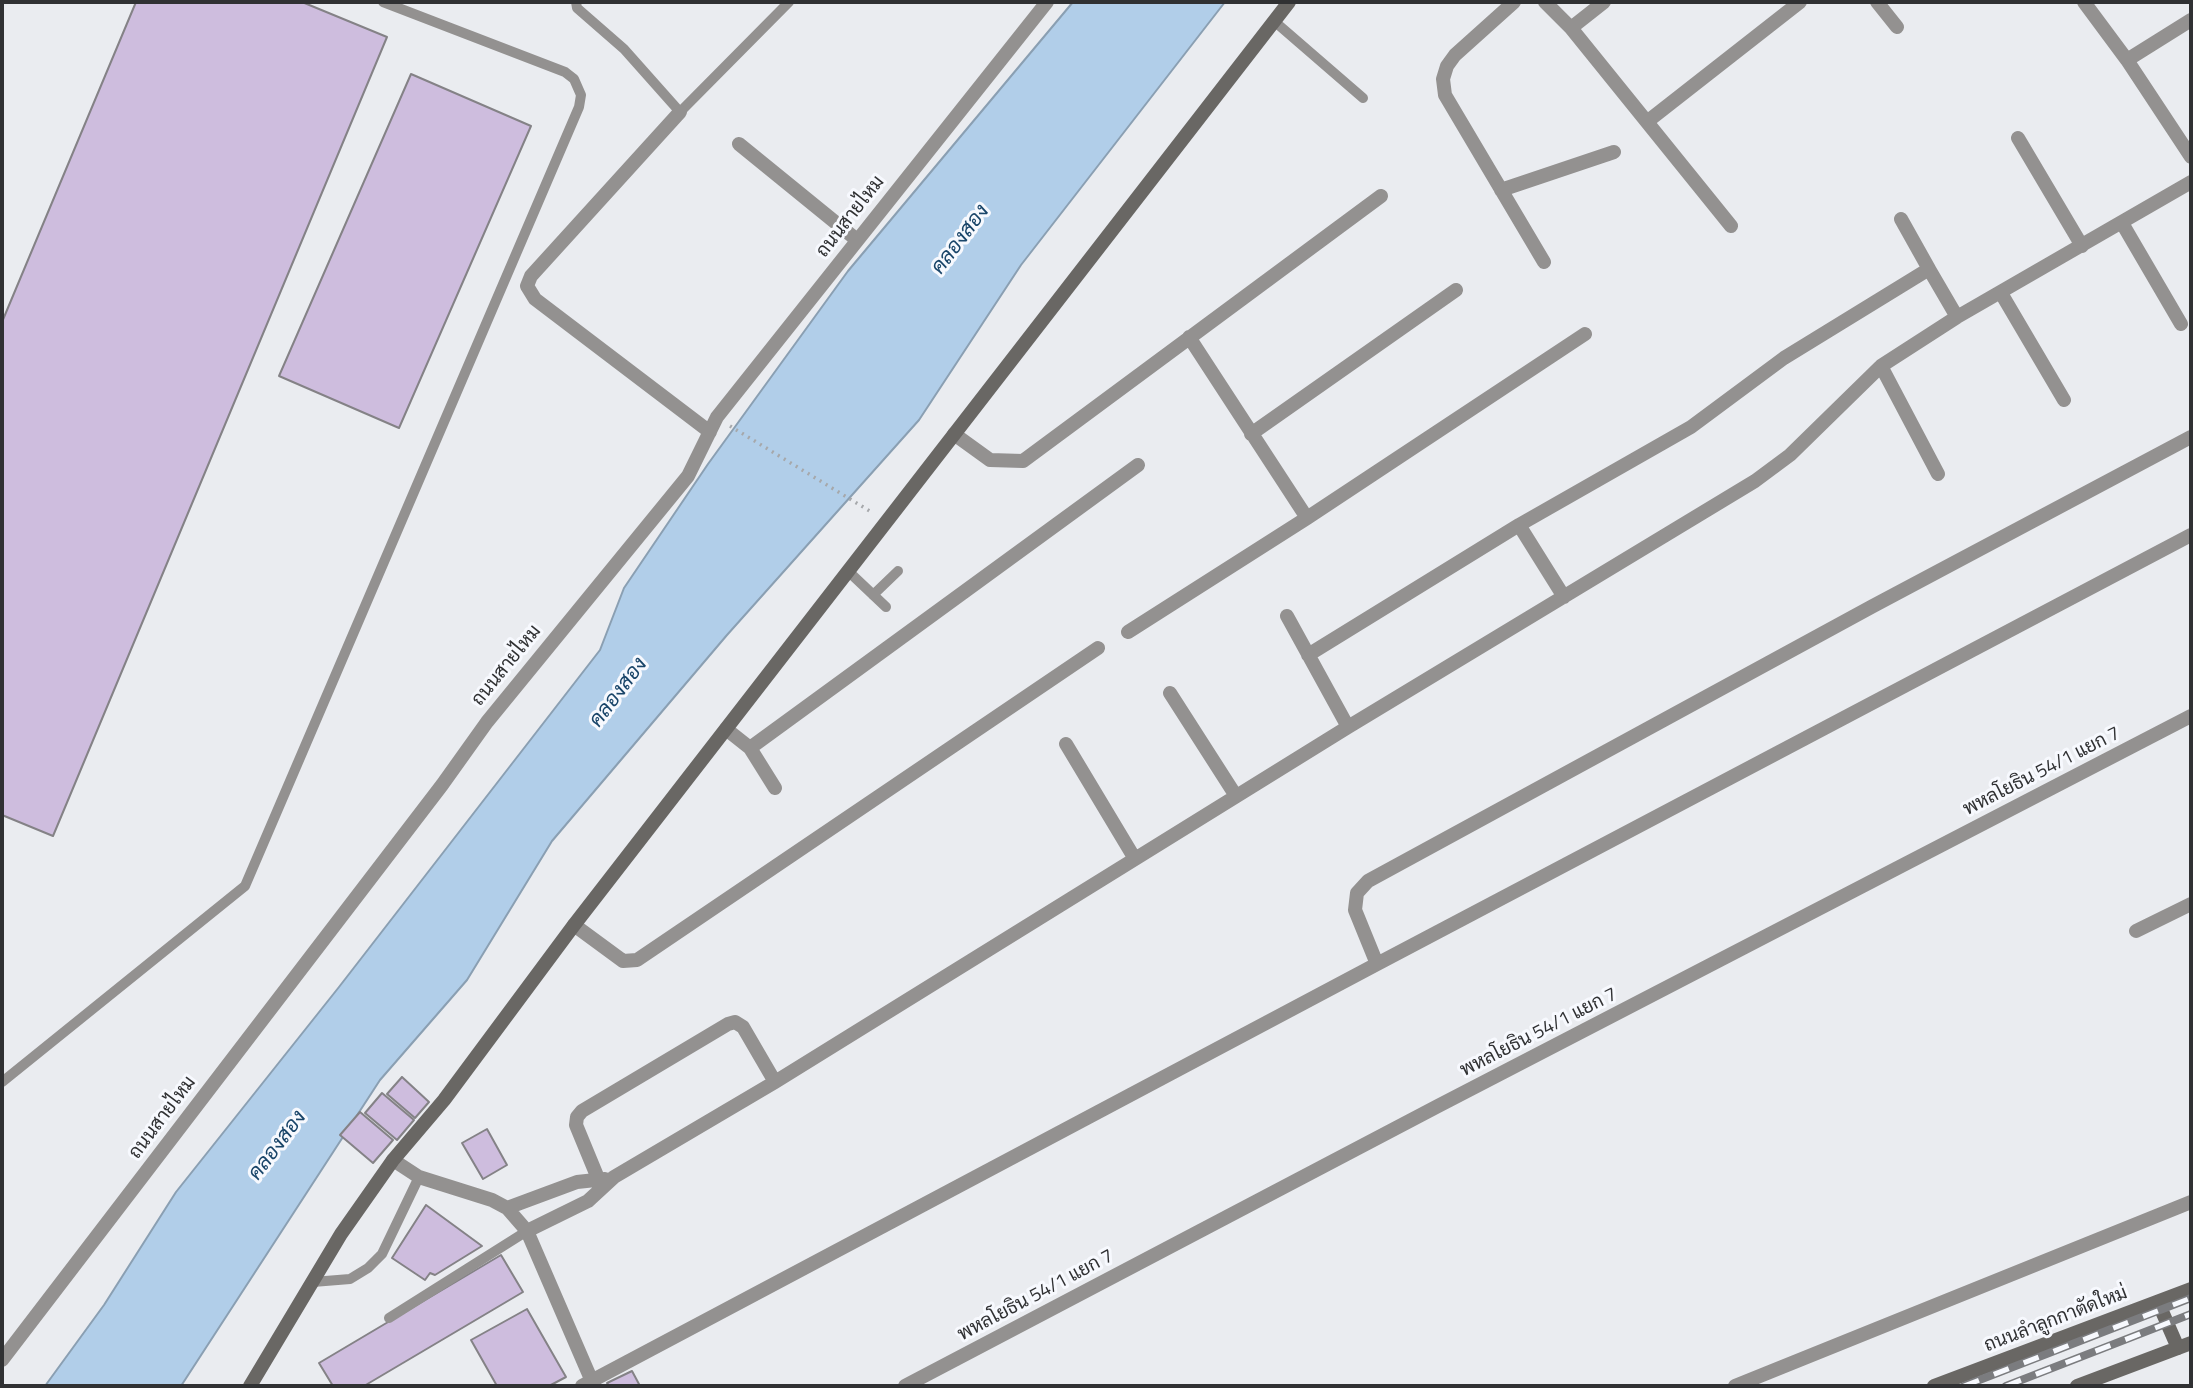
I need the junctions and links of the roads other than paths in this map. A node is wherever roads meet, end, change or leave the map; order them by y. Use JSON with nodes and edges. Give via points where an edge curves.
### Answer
{"nodes":[{"id":1,"x":383,"y":2,"type":"edge"},
{"id":2,"x":576,"y":2,"type":"edge"},
{"id":3,"x":789,"y":2,"type":"edge"},
{"id":4,"x":1047,"y":2,"type":"edge"},
{"id":5,"x":1289,"y":2,"type":"edge"},
{"id":6,"x":1514,"y":2,"type":"edge"},
{"id":7,"x":1545,"y":2,"type":"edge"},
{"id":8,"x":1604,"y":2,"type":"edge"},
{"id":9,"x":1800,"y":2,"type":"edge"},
{"id":10,"x":1877,"y":2,"type":"edge"},
{"id":11,"x":2084,"y":2,"type":"edge"},
{"id":12,"x":2191,"y":20,"type":"edge"},
{"id":13,"x":1274,"y":21,"type":"junction"},
{"id":14,"x":1897,"y":27,"type":"dead end"},
{"id":15,"x":1571,"y":28,"type":"junction"},
{"id":16,"x":2127,"y":60,"type":"junction"},
{"id":17,"x":1363,"y":98,"type":"dead end"},
{"id":18,"x":680,"y":112,"type":"junction"},
{"id":19,"x":1648,"y":121,"type":"junction"},
{"id":20,"x":2018,"y":138,"type":"dead end"},
{"id":21,"x":738,"y":144,"type":"dead end"},
{"id":22,"x":1614,"y":152,"type":"dead end"},
{"id":23,"x":2191,"y":157,"type":"edge"},
{"id":24,"x":2191,"y":182,"type":"edge"},
{"id":25,"x":1501,"y":190,"type":"junction"},
{"id":26,"x":1381,"y":196,"type":"dead end"},
{"id":27,"x":1901,"y":219,"type":"dead end"},
{"id":28,"x":2122,"y":223,"type":"junction"},
{"id":29,"x":1731,"y":226,"type":"dead end"},
{"id":30,"x":857,"y":240,"type":"junction"},
{"id":31,"x":2082,"y":246,"type":"junction"},
{"id":32,"x":1544,"y":262,"type":"dead end"},
{"id":33,"x":1929,"y":269,"type":"junction"},
{"id":34,"x":1456,"y":290,"type":"dead end"},
{"id":35,"x":2001,"y":293,"type":"junction"},
{"id":36,"x":1957,"y":317,"type":"junction"},
{"id":37,"x":2181,"y":324,"type":"dead end"},
{"id":38,"x":1586,"y":334,"type":"dead end"},
{"id":39,"x":1189,"y":337,"type":"junction"},
{"id":40,"x":1881,"y":366,"type":"junction"},
{"id":41,"x":2064,"y":400,"type":"dead end"},
{"id":42,"x":710,"y":432,"type":"junction"},
{"id":43,"x":954,"y":433,"type":"junction"},
{"id":44,"x":1251,"y":434,"type":"junction"},
{"id":45,"x":2191,"y":438,"type":"edge"},
{"id":46,"x":1138,"y":465,"type":"dead end"},
{"id":47,"x":1938,"y":474,"type":"dead end"},
{"id":48,"x":1307,"y":518,"type":"junction"},
{"id":49,"x":1519,"y":525,"type":"junction"},
{"id":50,"x":2191,"y":535,"type":"edge"},
{"id":51,"x":848,"y":571,"type":"junction"},
{"id":52,"x":898,"y":571,"type":"dead end"},
{"id":53,"x":873,"y":595,"type":"junction"},
{"id":54,"x":1564,"y":597,"type":"junction"},
{"id":55,"x":886,"y":607,"type":"dead end"},
{"id":56,"x":1287,"y":616,"type":"dead end"},
{"id":57,"x":1128,"y":632,"type":"dead end"},
{"id":58,"x":1098,"y":648,"type":"dead end"},
{"id":59,"x":1308,"y":655,"type":"junction"},
{"id":60,"x":1170,"y":693,"type":"dead end"},
{"id":61,"x":2191,"y":716,"type":"edge"},
{"id":62,"x":1348,"y":727,"type":"junction"},
{"id":63,"x":726,"y":729,"type":"junction"},
{"id":64,"x":1066,"y":744,"type":"dead end"},
{"id":65,"x":750,"y":748,"type":"junction"},
{"id":66,"x":775,"y":788,"type":"dead end"},
{"id":67,"x":1236,"y":796,"type":"junction"},
{"id":68,"x":1135,"y":859,"type":"junction"},
{"id":69,"x":2191,"y":904,"type":"edge"},
{"id":70,"x":574,"y":925,"type":"junction"},
{"id":71,"x":2136,"y":932,"type":"dead end"},
{"id":72,"x":1377,"y":964,"type":"junction"},
{"id":73,"x":2,"y":1082,"type":"edge"},
{"id":74,"x":775,"y":1082,"type":"junction"},
{"id":75,"x":393,"y":1160,"type":"junction"},
{"id":76,"x":419,"y":1177,"type":"junction"},
{"id":77,"x":605,"y":1182,"type":"junction"},
{"id":78,"x":2191,"y":1202,"type":"edge"},
{"id":79,"x":507,"y":1208,"type":"junction"},
{"id":80,"x":527,"y":1231,"type":"junction"},
{"id":81,"x":313,"y":1282,"type":"junction"},
{"id":82,"x":2191,"y":1289,"type":"edge"},
{"id":83,"x":2158,"y":1302,"type":"junction"},
{"id":84,"x":389,"y":1318,"type":"dead end"},
{"id":85,"x":2185,"y":1345,"type":"edge"},
{"id":86,"x":2,"y":1360,"type":"edge"},
{"id":87,"x":589,"y":1385,"type":"edge"},
{"id":88,"x":250,"y":1386,"type":"edge"},
{"id":89,"x":905,"y":1386,"type":"edge"},
{"id":90,"x":1735,"y":1386,"type":"edge"},
{"id":91,"x":1934,"y":1386,"type":"edge"},
{"id":92,"x":2077,"y":1386,"type":"edge"}],
"edges":[{"from":1,"to":73,"type":"lane","via":[[565,72],[581,95],[579,107],[245,886]]},
{"from":2,"to":18,"type":"lane"},
{"from":3,"to":18,"type":"lane"},
{"from":4,"to":30,"type":"street","name":"ถนนสายไหม"},
{"from":5,"to":13,"type":"street"},
{"from":6,"to":25,"type":"street","via":[[1455,55],[1443,79],[1445,94]]},
{"from":7,"to":15,"type":"street"},
{"from":8,"to":15,"type":"street"},
{"from":9,"to":19,"type":"street"},
{"from":10,"to":14,"type":"street"},
{"from":11,"to":16,"type":"street"},
{"from":12,"to":16,"type":"street"},
{"from":13,"to":17,"type":"lane"},
{"from":13,"to":43,"type":"street"},
{"from":15,"to":19,"type":"street"},
{"from":16,"to":23,"type":"street"},
{"from":18,"to":42,"type":"street","via":[[531,276],[527,286],[535,299]]},
{"from":19,"to":29,"type":"street"},
{"from":20,"to":31,"type":"street"},
{"from":21,"to":30,"type":"street"},
{"from":22,"to":25,"type":"street"},
{"from":24,"to":28,"type":"street"},
{"from":25,"to":32,"type":"street"},
{"from":26,"to":39,"type":"street"},
{"from":27,"to":33,"type":"street"},
{"from":28,"to":31,"type":"street"},
{"from":28,"to":37,"type":"street"},
{"from":30,"to":42,"type":"street","name":"ถนนสายไหม","via":[[717,417]]},
{"from":31,"to":35,"type":"street"},
{"from":33,"to":36,"type":"street"},
{"from":33,"to":49,"type":"street","via":[[1766,370],[1690,427]]},
{"from":34,"to":44,"type":"street"},
{"from":35,"to":36,"type":"street"},
{"from":35,"to":41,"type":"street"},
{"from":36,"to":40,"type":"street"},
{"from":38,"to":48,"type":"street"},
{"from":39,"to":43,"type":"street","via":[[1023,461],[990,460]]},
{"from":39,"to":44,"type":"street"},
{"from":40,"to":47,"type":"street"},
{"from":40,"to":54,"type":"street","via":[[1790,456]]},
{"from":42,"to":86,"type":"street","name":"ถนนสายไหม","via":[[688,476],[487,722]]},
{"from":43,"to":51,"type":"street"},
{"from":44,"to":48,"type":"street"},
{"from":45,"to":72,"type":"street","via":[[1368,881],[1357,892],[1354,910]]},
{"from":46,"to":65,"type":"street"},
{"from":48,"to":57,"type":"street"},
{"from":49,"to":54,"type":"street"},
{"from":49,"to":59,"type":"street"},
{"from":50,"to":72,"type":"street"},
{"from":51,"to":53,"type":"lane"},
{"from":51,"to":63,"type":"street"},
{"from":52,"to":53,"type":"lane"},
{"from":53,"to":55,"type":"lane"},
{"from":54,"to":62,"type":"street"},
{"from":56,"to":59,"type":"street"},
{"from":58,"to":70,"type":"street","via":[[637,960],[623,961]]},
{"from":59,"to":62,"type":"street"},
{"from":60,"to":67,"type":"street"},
{"from":61,"to":89,"type":"street","name":"พหลโยธิน 54/1 แยก 7"},
{"from":62,"to":67,"type":"street"},
{"from":63,"to":65,"type":"street"},
{"from":63,"to":70,"type":"street"},
{"from":64,"to":68,"type":"street"},
{"from":65,"to":66,"type":"street"},
{"from":67,"to":68,"type":"street"},
{"from":68,"to":74,"type":"street"},
{"from":69,"to":71,"type":"street"},
{"from":70,"to":75,"type":"street","via":[[444,1100]]},
{"from":72,"to":87,"type":"street"},
{"from":74,"to":77,"type":"street"},
{"from":74,"to":77,"type":"street","via":[[743,1027],[728,1024],[582,1111],[576,1125]]},
{"from":75,"to":76,"type":"street"},
{"from":75,"to":81,"type":"street"},
{"from":76,"to":79,"type":"street"},
{"from":76,"to":81,"type":"lane","via":[[382,1254],[368,1268],[350,1279]]},
{"from":77,"to":79,"type":"street","via":[[577,1182]]},
{"from":77,"to":80,"type":"street","via":[[588,1201]]},
{"from":78,"to":90,"type":"street"},
{"from":79,"to":80,"type":"street"},
{"from":80,"to":84,"type":"lane"},
{"from":80,"to":87,"type":"street"},
{"from":81,"to":88,"type":"street"},
{"from":82,"to":83,"type":"street","name":"ถนนลำลูกกาตัดใหม่"},
{"from":83,"to":85,"type":"street"},
{"from":83,"to":91,"type":"street","name":"ถนนลำลูกกาตัดใหม่"},
{"from":85,"to":92,"type":"street"}]}
